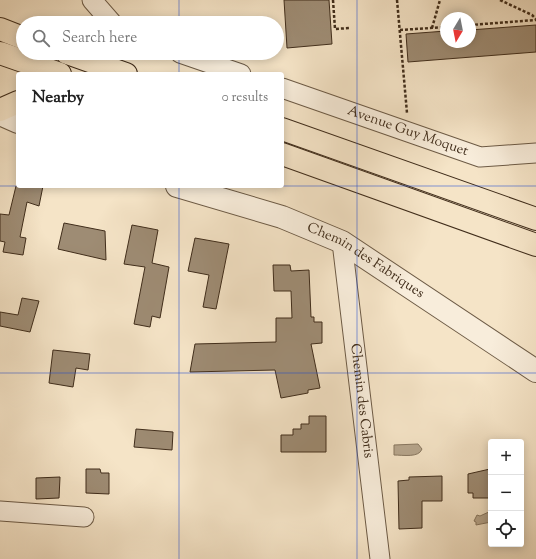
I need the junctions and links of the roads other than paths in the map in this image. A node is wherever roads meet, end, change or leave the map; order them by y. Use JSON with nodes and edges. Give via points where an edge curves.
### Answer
{"nodes":[{"id":1,"x":92,"y":0,"type":"edge"},
{"id":2,"x":106,"y":16,"type":"edge"},
{"id":3,"x":0,"y":29,"type":"edge"},
{"id":4,"x":16,"y":35,"type":"edge"},
{"id":5,"x":0,"y":53,"type":"edge"},
{"id":6,"x":16,"y":59,"type":"edge"},
{"id":7,"x":20,"y":60,"type":"edge"},
{"id":8,"x":87,"y":60,"type":"edge"},
{"id":9,"x":200,"y":60,"type":"edge"},
{"id":10,"x":54,"y":72,"type":"edge"},
{"id":11,"x":120,"y":72,"type":"edge"},
{"id":12,"x":234,"y":72,"type":"edge"},
{"id":13,"x":284,"y":89,"type":"edge"},
{"id":14,"x":16,"y":103,"type":"edge"},
{"id":15,"x":0,"y":110,"type":"edge"},
{"id":16,"x":0,"y":114,"type":"edge"},
{"id":17,"x":16,"y":121,"type":"edge"},
{"id":18,"x":284,"y":130,"type":"edge"},
{"id":19,"x":536,"y":153,"type":"edge"},
{"id":20,"x":284,"y":155,"type":"edge"},
{"id":21,"x":284,"y":160,"type":"edge"},
{"id":22,"x":363,"y":183,"type":"junction"},
{"id":23,"x":184,"y":188,"type":"edge"},
{"id":24,"x":401,"y":196,"type":"junction"},
{"id":25,"x":536,"y":219,"type":"edge"},
{"id":26,"x":342,"y":242,"type":"junction"},
{"id":27,"x":536,"y":245,"type":"edge"},
{"id":28,"x":536,"y":261,"type":"edge"},
{"id":29,"x":536,"y":371,"type":"edge"},
{"id":30,"x":0,"y":511,"type":"edge"},
{"id":31,"x":84,"y":517,"type":"dead end"},
{"id":32,"x":380,"y":559,"type":"edge"}],
"edges":[{"from":1,"to":2,"type":"street"},
{"from":3,"to":4,"type":"highway"},
{"from":5,"to":6,"type":"highway"},
{"from":7,"to":10,"type":"highway"},
{"from":8,"to":11,"type":"highway"},
{"from":9,"to":12,"type":"street"},
{"from":13,"to":19,"type":"street","name":"Avenue Guy Moquet","via":[[480,157]]},
{"from":14,"to":15,"type":"highway"},
{"from":16,"to":17,"type":"street"},
{"from":18,"to":25,"type":"highway"},
{"from":20,"to":22,"type":"highway"},
{"from":21,"to":22,"type":"highway"},
{"from":22,"to":24,"type":"highway"},
{"from":23,"to":26,"type":"street","name":"Chemin des Fabriques","via":[[282,217]]},
{"from":24,"to":27,"type":"highway"},
{"from":24,"to":28,"type":"highway","via":[[495,245]]},
{"from":26,"to":29,"type":"street","name":"Chemin des Fabriques"},
{"from":26,"to":32,"type":"street","name":"Chemin des Cabris"},
{"from":30,"to":31,"type":"street"}]}
